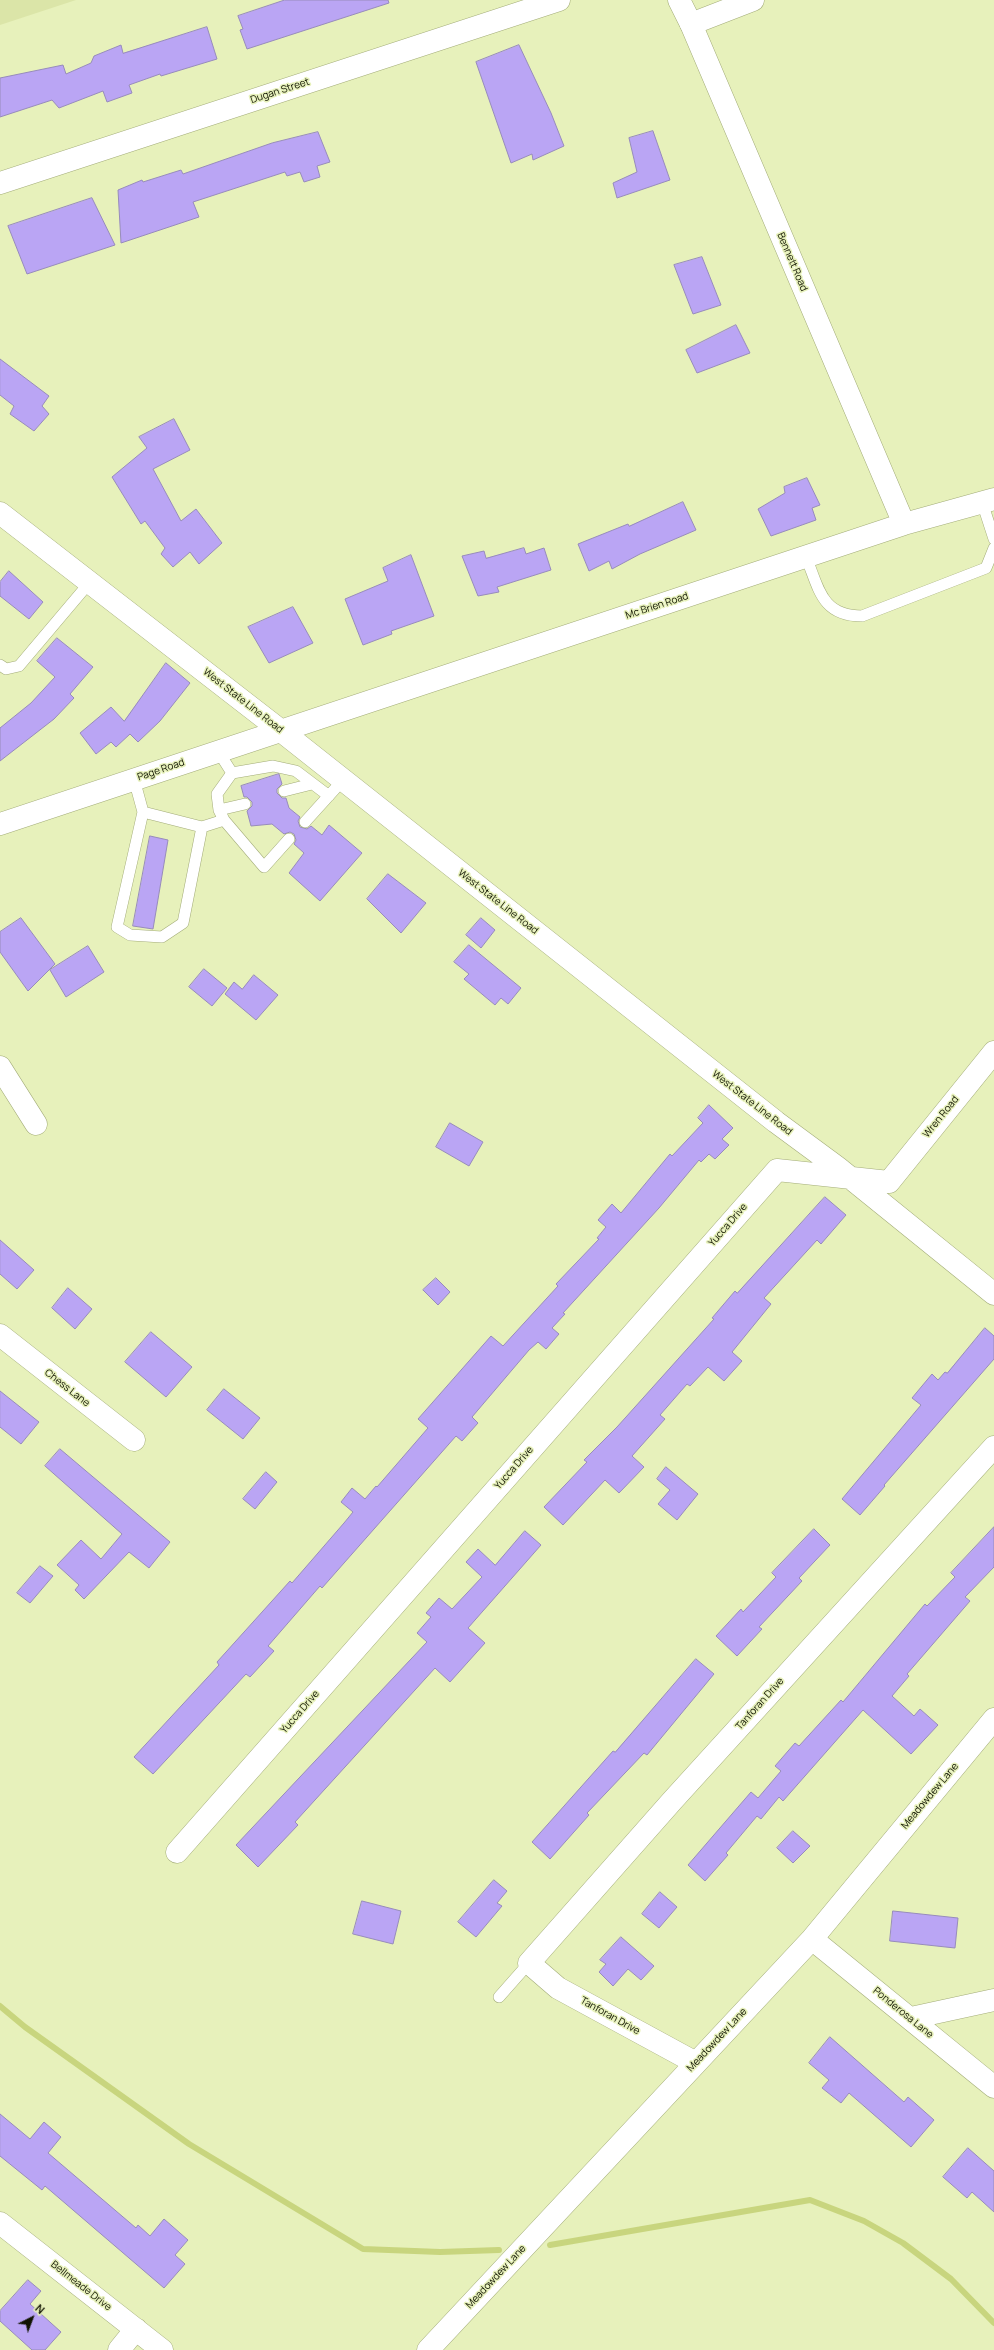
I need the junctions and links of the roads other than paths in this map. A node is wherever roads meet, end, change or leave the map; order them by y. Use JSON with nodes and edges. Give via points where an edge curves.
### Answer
{"nodes":[{"id":1,"x":559,"y":0,"type":"edge"},
{"id":2,"x":679,"y":0,"type":"edge"},
{"id":3,"x":753,"y":0,"type":"edge"},
{"id":4,"x":691,"y":24,"type":"junction"},
{"id":5,"x":0,"y":183,"type":"edge"},
{"id":6,"x":988,"y":500,"type":"edge"},
{"id":7,"x":0,"y":513,"type":"edge"},
{"id":8,"x":904,"y":524,"type":"junction"},
{"id":9,"x":994,"y":539,"type":"edge"},
{"id":10,"x":994,"y":548,"type":"edge"},
{"id":11,"x":806,"y":557,"type":"junction"},
{"id":12,"x":90,"y":582,"type":"junction"},
{"id":13,"x":0,"y":665,"type":"edge"},
{"id":14,"x":322,"y":718,"type":"joint"},
{"id":15,"x":280,"y":730,"type":"junction"},
{"id":16,"x":218,"y":751,"type":"junction"},
{"id":17,"x":232,"y":773,"type":"junction"},
{"id":18,"x":134,"y":779,"type":"junction"},
{"id":19,"x":312,"y":784,"type":"junction"},
{"id":20,"x":336,"y":788,"type":"junction"},
{"id":21,"x":284,"y":791,"type":"dead end"},
{"id":22,"x":245,"y":804,"type":"dead end"},
{"id":23,"x":143,"y":812,"type":"junction"},
{"id":24,"x":222,"y":815,"type":"junction"},
{"id":25,"x":305,"y":822,"type":"dead end"},
{"id":26,"x":0,"y":824,"type":"edge"},
{"id":27,"x":202,"y":827,"type":"junction"},
{"id":28,"x":288,"y":839,"type":"dead end"},
{"id":29,"x":994,"y":1052,"type":"edge"},
{"id":30,"x":0,"y":1067,"type":"edge"},
{"id":31,"x":36,"y":1124,"type":"dead end"},
{"id":32,"x":850,"y":1178,"type":"junction"},
{"id":33,"x":889,"y":1182,"type":"joint"},
{"id":34,"x":994,"y":1294,"type":"edge"},
{"id":35,"x":0,"y":1335,"type":"edge"},
{"id":36,"x":134,"y":1440,"type":"dead end"},
{"id":37,"x":994,"y":1448,"type":"edge"},
{"id":38,"x":994,"y":1719,"type":"edge"},
{"id":39,"x":177,"y":1852,"type":"dead end"},
{"id":40,"x":812,"y":1939,"type":"junction"},
{"id":41,"x":529,"y":1963,"type":"junction"},
{"id":42,"x":498,"y":1997,"type":"dead end"},
{"id":43,"x":994,"y":2000,"type":"edge"},
{"id":44,"x":911,"y":2018,"type":"junction"},
{"id":45,"x":696,"y":2063,"type":"junction"},
{"id":46,"x":994,"y":2087,"type":"edge"},
{"id":47,"x":0,"y":2223,"type":"edge"},
{"id":48,"x":136,"y":2329,"type":"junction"},
{"id":49,"x":119,"y":2350,"type":"edge"},
{"id":50,"x":162,"y":2350,"type":"edge"},
{"id":51,"x":428,"y":2350,"type":"edge"}],
"edges":[{"from":1,"to":5,"type":"street","name":"Dugan Street"},
{"from":2,"to":4,"type":"street","name":"Bennett Road"},
{"from":3,"to":4,"type":"street"},
{"from":4,"to":8,"type":"street","name":"Bennett Road"},
{"from":6,"to":8,"type":"street","name":"Mc Brien Road"},
{"from":6,"to":9,"type":"lane"},
{"from":7,"to":12,"type":"street","name":"West State Line Road"},
{"from":8,"to":11,"type":"street","name":"Mc Brien Road"},
{"from":10,"to":11,"type":"lane","via":[[986,568],[862,616],[848,616],[825,604]]},
{"from":11,"to":14,"type":"street","name":"Mc Brien Road"},
{"from":12,"to":13,"type":"lane","via":[[19,666],[6,669]]},
{"from":12,"to":15,"type":"street","name":"West State Line Road"},
{"from":14,"to":15,"type":"street","name":"Page Road"},
{"from":15,"to":16,"type":"street","name":"Page Road"},
{"from":15,"to":20,"type":"street","name":"West State Line Road"},
{"from":16,"to":17,"type":"lane"},
{"from":16,"to":18,"type":"street","name":"Page Road"},
{"from":17,"to":19,"type":"lane","via":[[273,766],[296,771]]},
{"from":17,"to":24,"type":"lane","via":[[217,794]]},
{"from":18,"to":23,"type":"lane"},
{"from":18,"to":26,"type":"street","name":"Page Road"},
{"from":19,"to":20,"type":"lane"},
{"from":19,"to":21,"type":"lane"},
{"from":20,"to":25,"type":"lane"},
{"from":20,"to":32,"type":"street","name":"West State Line Road"},
{"from":22,"to":24,"type":"lane"},
{"from":23,"to":27,"type":"lane"},
{"from":23,"to":27,"type":"lane","via":[[117,927],[130,935],[162,937],[182,923]]},
{"from":24,"to":27,"type":"lane"},
{"from":24,"to":28,"type":"lane","via":[[264,867]]},
{"from":29,"to":33,"type":"street","name":"Wren Road"},
{"from":30,"to":31,"type":"street"},
{"from":32,"to":33,"type":"street","name":"Yucca Drive"},
{"from":32,"to":34,"type":"street","name":"West State Line Road"},
{"from":32,"to":39,"type":"street","name":"Yucca Drive","via":[[776,1170]]},
{"from":35,"to":36,"type":"street","name":"Chess Lane"},
{"from":37,"to":41,"type":"street","name":"Tanforan Drive","via":[[672,1801]]},
{"from":38,"to":40,"type":"street","name":"Meadowdew Lane"},
{"from":40,"to":44,"type":"street","name":"Ponderosa Lane"},
{"from":40,"to":45,"type":"street","name":"Meadowdew Lane"},
{"from":41,"to":42,"type":"lane","name":"Tanforan Drive"},
{"from":41,"to":45,"type":"street","name":"Tanforan Drive","via":[[558,1988]]},
{"from":43,"to":44,"type":"street"},
{"from":44,"to":46,"type":"street","name":"Ponderosa Lane"},
{"from":45,"to":51,"type":"street","name":"Meadowdew Lane"},
{"from":47,"to":48,"type":"street","name":"Bellmeade Drive"},
{"from":48,"to":49,"type":"street"},
{"from":48,"to":50,"type":"street","name":"Bellmeade Drive"}]}
